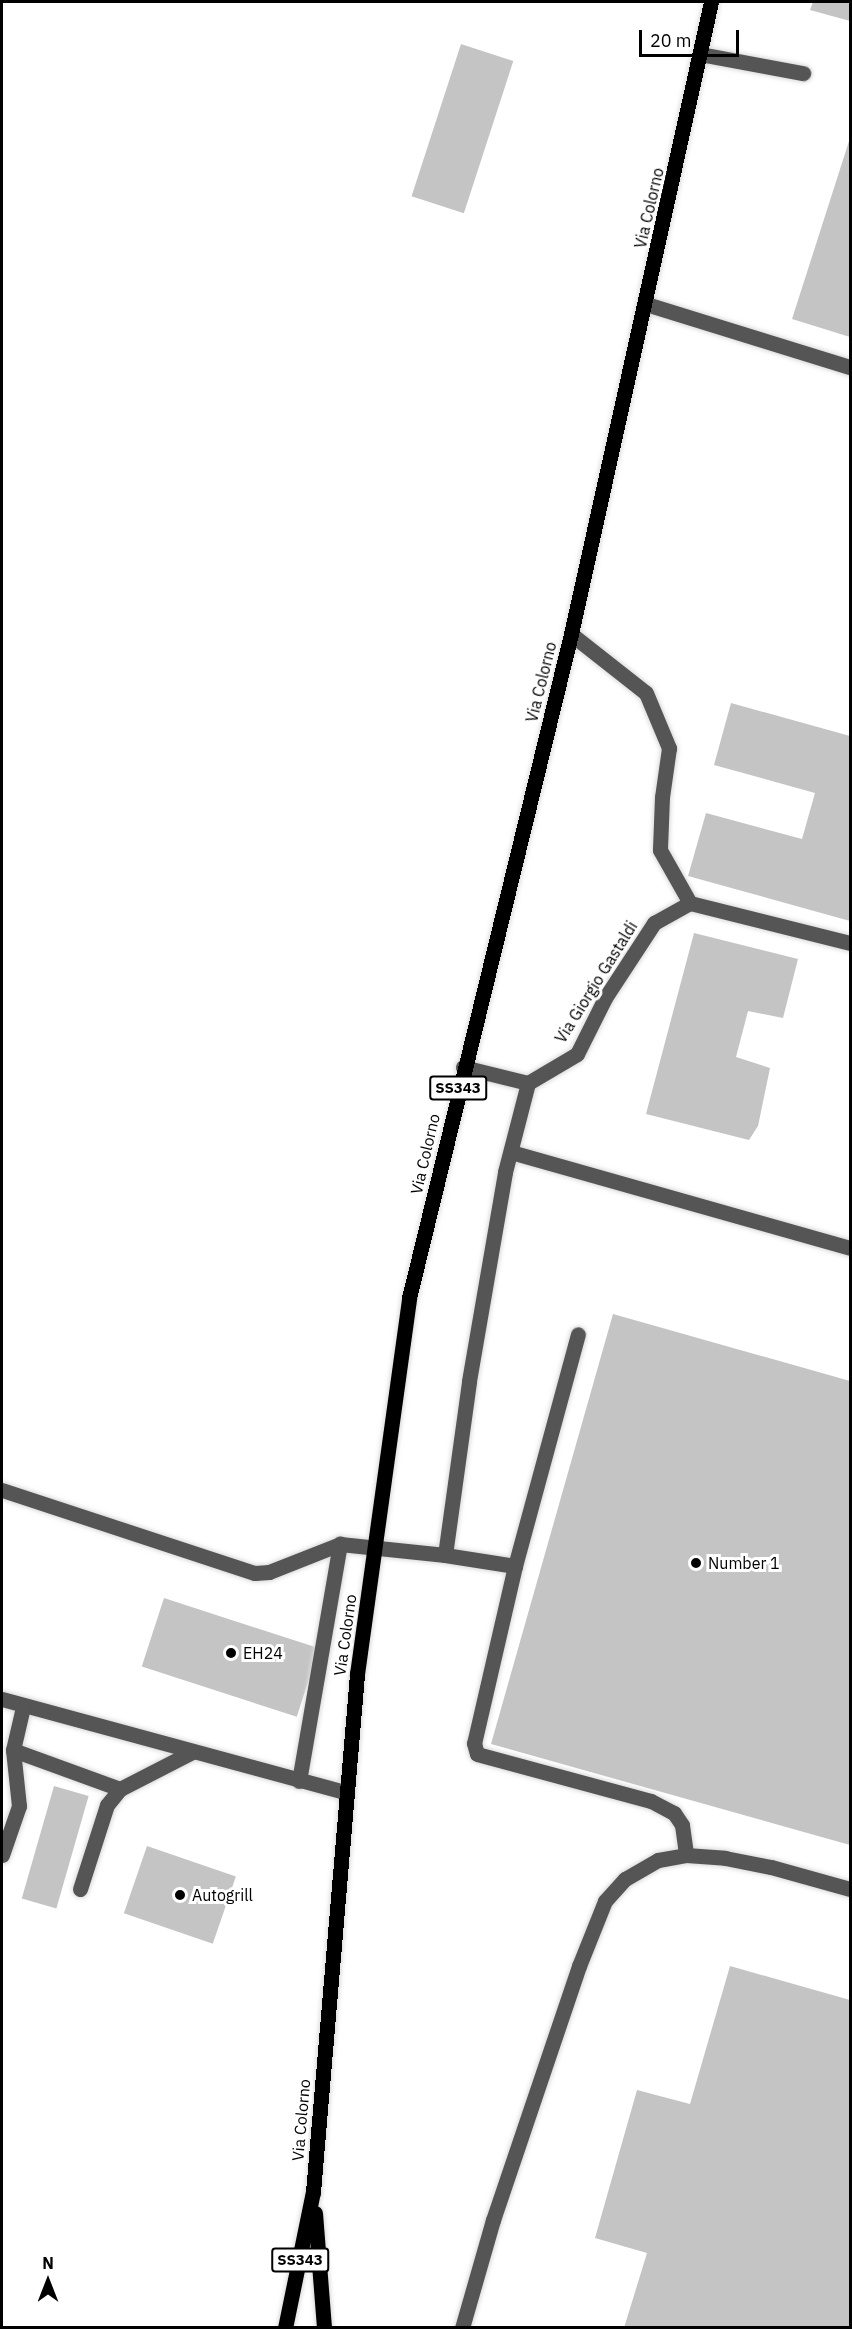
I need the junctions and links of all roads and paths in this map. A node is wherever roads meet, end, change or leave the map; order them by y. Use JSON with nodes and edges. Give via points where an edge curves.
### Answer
{"nodes":[{"id":1,"x":711,"y":2,"type":"edge"},
{"id":2,"x":700,"y":54,"type":"junction"},
{"id":3,"x":803,"y":74,"type":"dead end"},
{"id":4,"x":646,"y":304,"type":"junction"},
{"id":5,"x":850,"y":367,"type":"edge"},
{"id":6,"x":571,"y":634,"type":"junction"},
{"id":7,"x":690,"y":903,"type":"junction"},
{"id":8,"x":850,"y":943,"type":"edge"},
{"id":9,"x":464,"y":1067,"type":"junction"},
{"id":10,"x":528,"y":1083,"type":"junction"},
{"id":11,"x":511,"y":1152,"type":"junction"},
{"id":12,"x":850,"y":1248,"type":"edge"},
{"id":13,"x":578,"y":1334,"type":"dead end"},
{"id":14,"x":2,"y":1490,"type":"edge"},
{"id":15,"x":340,"y":1544,"type":"junction"},
{"id":16,"x":375,"y":1545,"type":"junction"},
{"id":17,"x":446,"y":1555,"type":"junction"},
{"id":18,"x":516,"y":1566,"type":"junction"},
{"id":19,"x":2,"y":1699,"type":"edge"},
{"id":20,"x":23,"y":1707,"type":"junction"},
{"id":21,"x":13,"y":1750,"type":"junction"},
{"id":22,"x":192,"y":1752,"type":"junction"},
{"id":23,"x":299,"y":1781,"type":"junction"},
{"id":24,"x":120,"y":1790,"type":"junction"},
{"id":25,"x":345,"y":1792,"type":"junction"},
{"id":26,"x":2,"y":1855,"type":"edge"},
{"id":27,"x":686,"y":1855,"type":"junction"},
{"id":28,"x":80,"y":1889,"type":"dead end"},
{"id":29,"x":850,"y":1889,"type":"edge"},
{"id":30,"x":313,"y":2192,"type":"junction"},
{"id":31,"x":285,"y":2328,"type":"edge"},
{"id":32,"x":324,"y":2328,"type":"edge"},
{"id":33,"x":462,"y":2328,"type":"edge"}],
"edges":[{"from":1,"to":2,"type":"main road","name":"Via Colorno","number":"SS343"},
{"from":2,"to":3,"type":"lane"},
{"from":2,"to":4,"type":"main road","name":"Via Colorno","number":"SS343"},
{"from":4,"to":5,"type":"lane"},
{"from":4,"to":6,"type":"main road","name":"Via Colorno","number":"SS343"},
{"from":6,"to":7,"type":"lane","via":[[645,693],[669,748],[660,850]]},
{"from":6,"to":9,"type":"main road","name":"Via Colorno","number":"SS343"},
{"from":7,"to":8,"type":"lane"},
{"from":7,"to":10,"type":"lane","name":"Via Giorgio Gastaldi","via":[[654,923],[605,998],[577,1054]]},
{"from":9,"to":10,"type":"lane"},
{"from":9,"to":16,"type":"main road","name":"Via Colorno","number":"SS343","via":[[410,1298]]},
{"from":10,"to":11,"type":"lane"},
{"from":11,"to":12,"type":"lane"},
{"from":11,"to":17,"type":"lane","via":[[469,1381]]},
{"from":13,"to":18,"type":"lane"},
{"from":14,"to":15,"type":"lane","via":[[255,1573],[269,1572]]},
{"from":15,"to":16,"type":"lane"},
{"from":15,"to":23,"type":"lane"},
{"from":16,"to":17,"type":"lane"},
{"from":16,"to":25,"type":"main road","name":"Via Colorno","number":"SS343"},
{"from":17,"to":18,"type":"lane"},
{"from":18,"to":27,"type":"lane","via":[[474,1743],[477,1754],[651,1801],[674,1813],[681,1825]]},
{"from":19,"to":20,"type":"lane"},
{"from":20,"to":21,"type":"lane"},
{"from":20,"to":22,"type":"lane"},
{"from":21,"to":24,"type":"lane"},
{"from":21,"to":26,"type":"lane","via":[[19,1806]]},
{"from":22,"to":23,"type":"lane"},
{"from":22,"to":24,"type":"lane"},
{"from":23,"to":25,"type":"lane"},
{"from":24,"to":28,"type":"lane","via":[[107,1805]]},
{"from":25,"to":30,"type":"main road","name":"Via Colorno","number":"SS343"},
{"from":27,"to":29,"type":"lane","via":[[760,1865]]},
{"from":27,"to":33,"type":"lane","via":[[657,1860],[625,1879],[605,1901],[501,2198]]},
{"from":30,"to":31,"type":"main road","name":"Via Colorno","number":"SS343"},
{"from":30,"to":32,"type":"main road","name":"Via Colorno","number":"SS343"}]}
